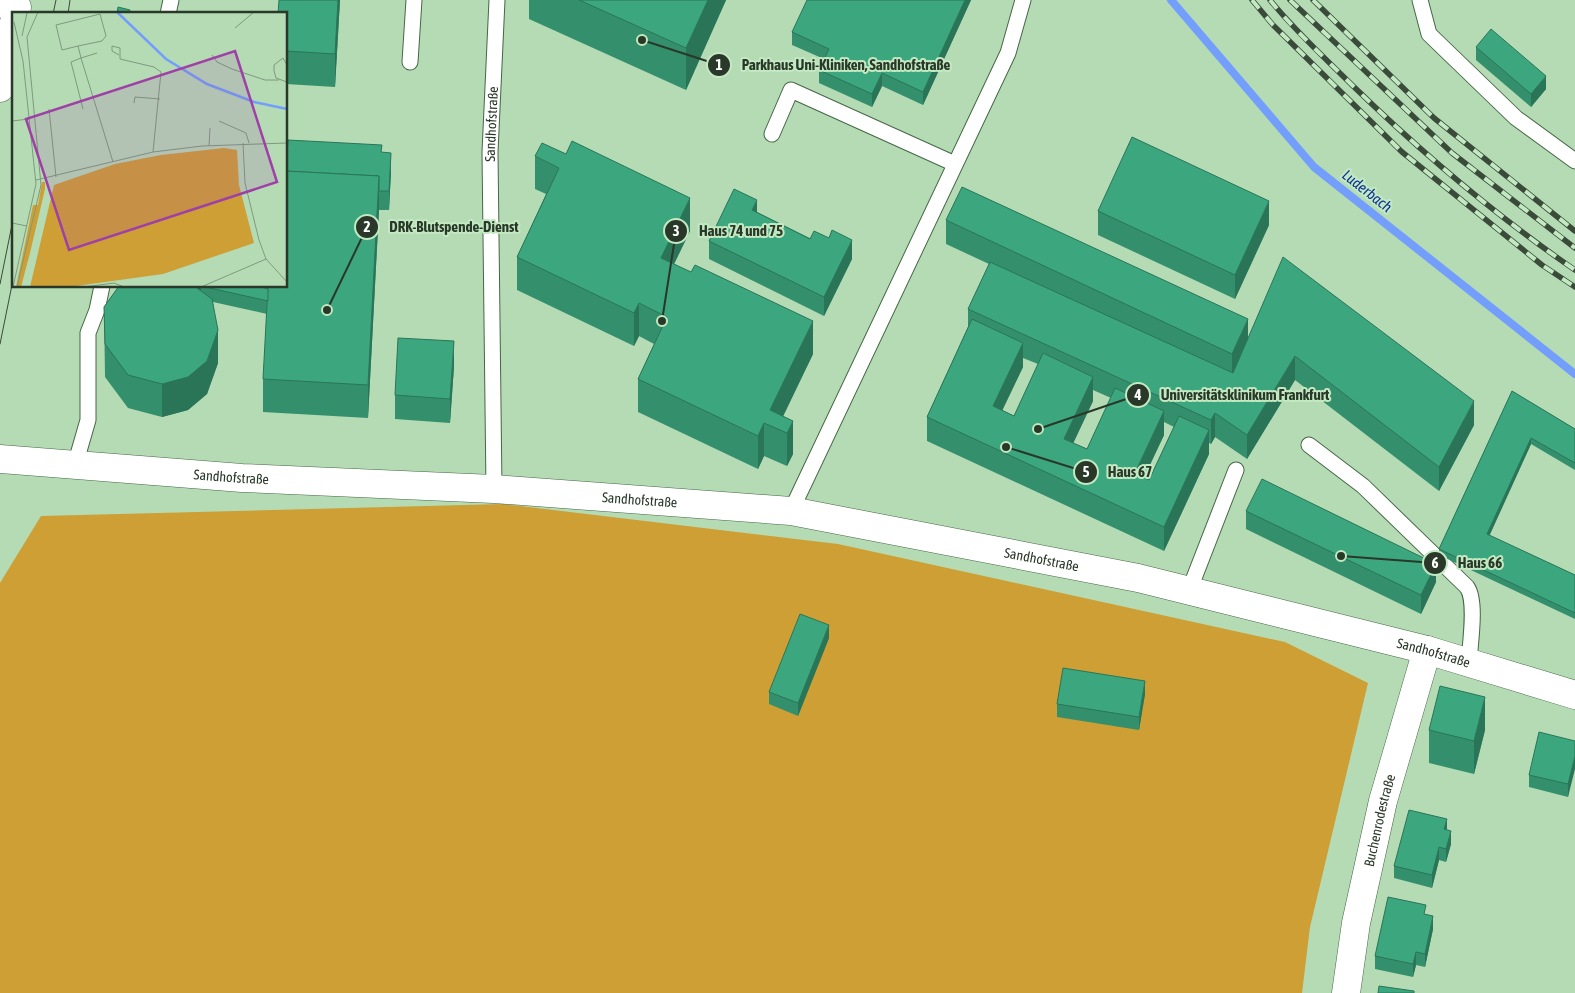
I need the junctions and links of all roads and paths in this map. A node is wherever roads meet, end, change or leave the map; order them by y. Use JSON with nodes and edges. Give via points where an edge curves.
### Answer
{"nodes":[{"id":1,"x":414,"y":0,"type":"edge"},
{"id":2,"x":497,"y":0,"type":"edge"},
{"id":3,"x":1023,"y":0,"type":"edge"},
{"id":4,"x":1420,"y":0,"type":"edge"},
{"id":5,"x":12,"y":15,"type":"edge"},
{"id":6,"x":410,"y":62,"type":"dead end"},
{"id":7,"x":0,"y":88,"type":"edge"},
{"id":8,"x":772,"y":134,"type":"dead end"},
{"id":9,"x":1575,"y":161,"type":"edge"},
{"id":10,"x":955,"y":164,"type":"junction"},
{"id":11,"x":102,"y":288,"type":"edge"},
{"id":12,"x":1309,"y":445,"type":"dead end"},
{"id":13,"x":0,"y":459,"type":"edge"},
{"id":14,"x":75,"y":465,"type":"junction"},
{"id":15,"x":1236,"y":470,"type":"dead end"},
{"id":16,"x":494,"y":489,"type":"junction"},
{"id":17,"x":791,"y":511,"type":"junction"},
{"id":18,"x":1189,"y":590,"type":"junction"},
{"id":19,"x":1427,"y":650,"type":"junction"},
{"id":20,"x":1469,"y":662,"type":"junction"},
{"id":21,"x":1575,"y":695,"type":"edge"},
{"id":22,"x":1346,"y":993,"type":"edge"}],
"edges":[{"from":1,"to":6,"type":"lane"},
{"from":2,"to":16,"type":"lane","name":"Sandhofstraße","via":[[490,152]]},
{"from":3,"to":10,"type":"lane","via":[[1008,53]]},
{"from":4,"to":9,"type":"lane","via":[[1429,34],[1516,118]]},
{"from":5,"to":7,"type":"street"},
{"from":8,"to":10,"type":"lane","via":[[792,90]]},
{"from":10,"to":17,"type":"lane"},
{"from":11,"to":14,"type":"lane","via":[[88,333],[88,420]]},
{"from":12,"to":20,"type":"lane","via":[[1363,486],[1467,587],[1472,604]]},
{"from":13,"to":14,"type":"street","name":"Sandhofstraße"},
{"from":14,"to":16,"type":"street","name":"Sandhofstraße","via":[[242,478]]},
{"from":15,"to":18,"type":"lane"},
{"from":16,"to":17,"type":"street","name":"Sandhofstraße"},
{"from":17,"to":18,"type":"street","name":"Sandhofstraße"},
{"from":18,"to":19,"type":"street","name":"Sandhofstraße"},
{"from":19,"to":20,"type":"street","name":"Sandhofstraße"},
{"from":19,"to":22,"type":"street","name":"Buchenrodestraße","via":[[1383,801],[1356,923]]},
{"from":20,"to":21,"type":"street","name":"Sandhofstraße"}]}
